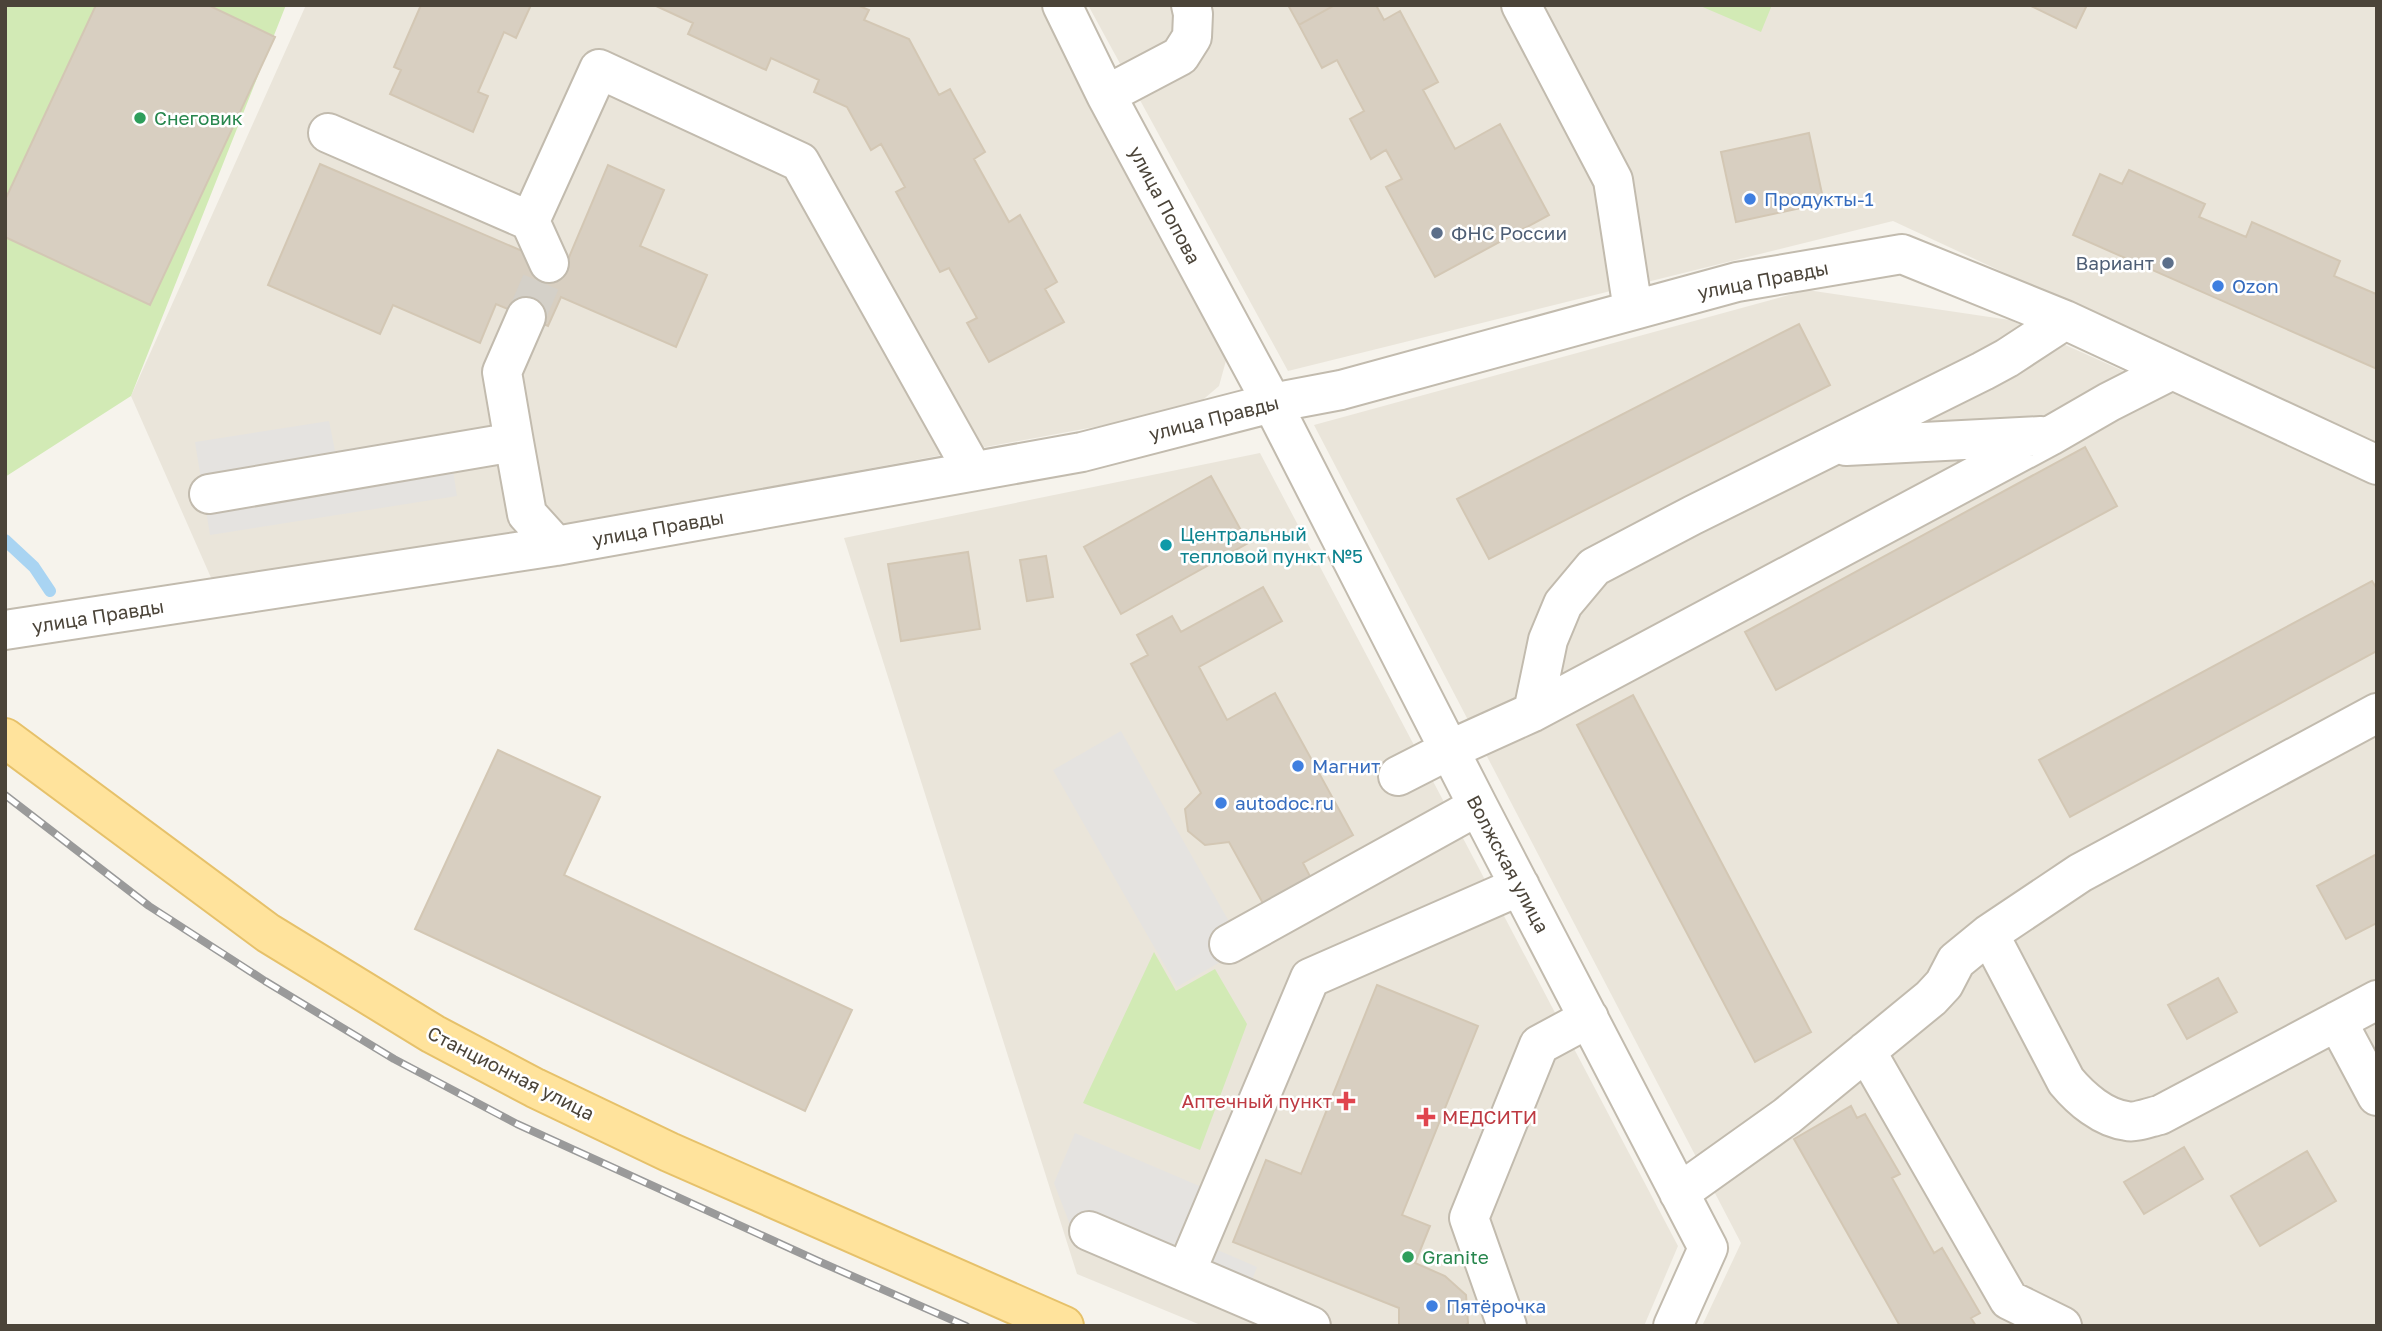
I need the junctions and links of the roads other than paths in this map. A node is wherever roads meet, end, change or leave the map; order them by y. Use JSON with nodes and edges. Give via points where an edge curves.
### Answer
{"nodes":[{"id":1,"x":1062,"y":5,"type":"edge"},
{"id":2,"x":1191,"y":5,"type":"edge"},
{"id":3,"x":1521,"y":5,"type":"edge"},
{"id":4,"x":1106,"y":95,"type":"junction"},
{"id":5,"x":328,"y":133,"type":"dead end"},
{"id":6,"x":530,"y":221,"type":"junction"},
{"id":7,"x":550,"y":263,"type":"dead end"},
{"id":8,"x":1633,"y":310,"type":"junction"},
{"id":9,"x":526,"y":317,"type":"tunnel mouth"},
{"id":10,"x":2065,"y":320,"type":"junction"},
{"id":11,"x":2172,"y":370,"type":"junction"},
{"id":12,"x":1272,"y":403,"type":"junction"},
{"id":13,"x":2050,"y":436,"type":"junction"},
{"id":14,"x":514,"y":443,"type":"junction"},
{"id":15,"x":1832,"y":446,"type":"junction"},
{"id":16,"x":2377,"y":465,"type":"edge"},
{"id":17,"x":973,"y":471,"type":"junction"},
{"id":18,"x":209,"y":494,"type":"dead end"},
{"id":19,"x":556,"y":546,"type":"junction"},
{"id":20,"x":5,"y":630,"type":"edge"},
{"id":21,"x":1533,"y":712,"type":"junction"},
{"id":22,"x":2377,"y":713,"type":"edge"},
{"id":23,"x":5,"y":738,"type":"edge"},
{"id":24,"x":1449,"y":750,"type":"junction"},
{"id":25,"x":1398,"y":776,"type":"dead end"},
{"id":26,"x":1478,"y":806,"type":"junction"},
{"id":27,"x":1520,"y":886,"type":"junction"},
{"id":28,"x":1989,"y":934,"type":"junction"},
{"id":29,"x":1229,"y":944,"type":"dead end"},
{"id":30,"x":2377,"y":1000,"type":"edge"},
{"id":31,"x":1589,"y":1018,"type":"junction"},
{"id":32,"x":2337,"y":1021,"type":"junction"},
{"id":33,"x":1866,"y":1051,"type":"junction"},
{"id":34,"x":2377,"y":1096,"type":"edge"},
{"id":35,"x":1679,"y":1193,"type":"junction"},
{"id":36,"x":1089,"y":1231,"type":"dead end"},
{"id":37,"x":1186,"y":1272,"type":"junction"},
{"id":38,"x":1064,"y":1326,"type":"edge"},
{"id":39,"x":1311,"y":1326,"type":"edge"},
{"id":40,"x":1507,"y":1326,"type":"edge"},
{"id":41,"x":1673,"y":1326,"type":"edge"},
{"id":42,"x":2062,"y":1326,"type":"edge"}],
"edges":[{"from":1,"to":4,"type":"street","name":"улица Попова"},
{"from":2,"to":4,"type":"street","via":[[1192,37],[1180,56]]},
{"from":3,"to":8,"type":"street","via":[[1613,180]]},
{"from":4,"to":12,"type":"street","name":"улица Попова"},
{"from":5,"to":6,"type":"street"},
{"from":6,"to":7,"type":"street"},
{"from":6,"to":17,"type":"street","via":[[599,69],[800,162]]},
{"from":8,"to":10,"type":"street","name":"улица Правды","via":[[1737,282],[1902,254]]},
{"from":8,"to":12,"type":"street","name":"улица Правды","via":[[1341,390]]},
{"from":9,"to":14,"type":"street","via":[[502,372]]},
{"from":10,"to":11,"type":"street","name":"улица Правды"},
{"from":10,"to":15,"type":"street","via":[[2007,359]]},
{"from":11,"to":13,"type":"street"},
{"from":11,"to":16,"type":"street","name":"улица Правды"},
{"from":12,"to":17,"type":"street","name":"улица Правды","via":[[1082,452]]},
{"from":12,"to":24,"type":"street","name":"Волжская улица"},
{"from":13,"to":15,"type":"street"},
{"from":13,"to":21,"type":"street"},
{"from":14,"to":18,"type":"street"},
{"from":14,"to":19,"type":"street","via":[[527,514]]},
{"from":15,"to":21,"type":"street","via":[[1594,567],[1563,604],[1548,640]]},
{"from":17,"to":19,"type":"street","name":"улица Правды"},
{"from":19,"to":20,"type":"street","name":"улица Правды"},
{"from":21,"to":24,"type":"street"},
{"from":22,"to":28,"type":"street","via":[[2080,873]]},
{"from":23,"to":38,"type":"main road","name":"Станционная улица","via":[[268,933],[433,1034],[669,1152]]},
{"from":24,"to":25,"type":"street"},
{"from":24,"to":26,"type":"street","name":"Волжская улица"},
{"from":26,"to":27,"type":"street","name":"Волжская улица"},
{"from":26,"to":29,"type":"street"},
{"from":27,"to":31,"type":"street","name":"Волжская улица"},
{"from":27,"to":37,"type":"street","via":[[1310,978]]},
{"from":28,"to":32,"type":"street","via":[[2066,1082],[2103,1113],[2128,1122],[2160,1115]]},
{"from":28,"to":33,"type":"street","via":[[1956,961],[1931,998]]},
{"from":30,"to":32,"type":"street"},
{"from":31,"to":35,"type":"street","name":"Волжская улица"},
{"from":31,"to":40,"type":"street","via":[[1539,1045],[1469,1218]]},
{"from":32,"to":34,"type":"street"},
{"from":33,"to":35,"type":"street"},
{"from":33,"to":42,"type":"street","via":[[2008,1300]]},
{"from":35,"to":41,"type":"street","name":"Волжская улица","via":[[1708,1248]]},
{"from":36,"to":37,"type":"street"},
{"from":37,"to":39,"type":"street"}]}
